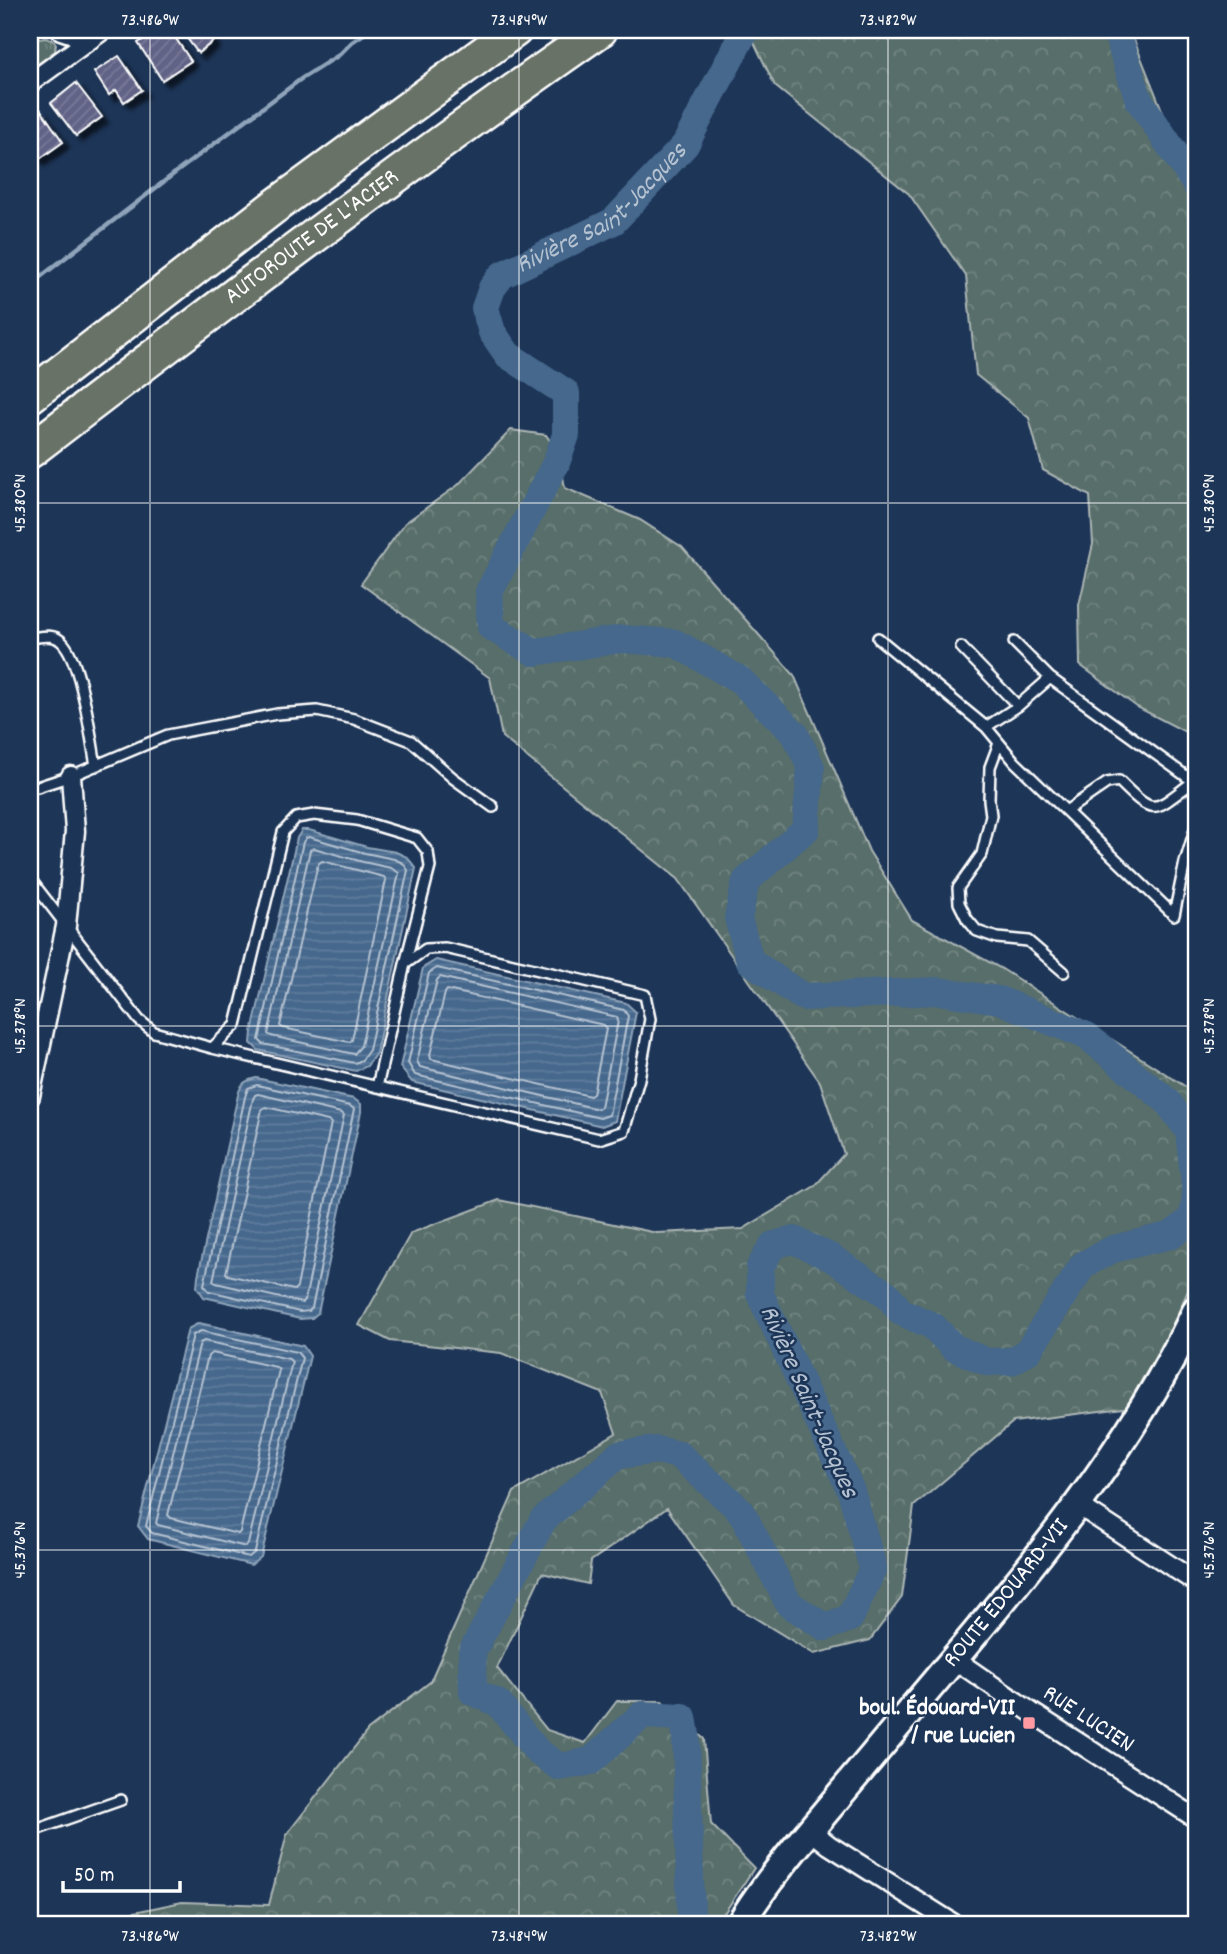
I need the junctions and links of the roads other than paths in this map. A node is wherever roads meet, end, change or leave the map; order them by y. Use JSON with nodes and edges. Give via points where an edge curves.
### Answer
{"nodes":[{"id":1,"x":61,"y":30,"type":"edge"},
{"id":2,"x":103,"y":30,"type":"edge"},
{"id":3,"x":514,"y":30,"type":"edge"},
{"id":4,"x":600,"y":30,"type":"edge"},
{"id":5,"x":83,"y":44,"type":"junction"},
{"id":6,"x":30,"y":83,"type":"edge"},
{"id":7,"x":30,"y":397,"type":"edge"},
{"id":8,"x":30,"y":451,"type":"edge"},
{"id":9,"x":30,"y":638,"type":"edge"},
{"id":10,"x":878,"y":638,"type":"dead end"},
{"id":11,"x":1014,"y":642,"type":"dead end"},
{"id":12,"x":961,"y":647,"type":"dead end"},
{"id":13,"x":1050,"y":678,"type":"junction"},
{"id":14,"x":1018,"y":706,"type":"junction"},
{"id":15,"x":986,"y":727,"type":"junction"},
{"id":16,"x":999,"y":743,"type":"junction"},
{"id":17,"x":96,"y":766,"type":"junction"},
{"id":18,"x":71,"y":776,"type":"junction"},
{"id":19,"x":1195,"y":783,"type":"edge"},
{"id":20,"x":30,"y":787,"type":"edge"},
{"id":21,"x":493,"y":807,"type":"dead end"},
{"id":22,"x":1066,"y":811,"type":"junction"},
{"id":23,"x":1197,"y":823,"type":"edge"},
{"id":24,"x":30,"y":879,"type":"edge"},
{"id":25,"x":66,"y":926,"type":"junction"},
{"id":26,"x":405,"y":964,"type":"junction"},
{"id":27,"x":1064,"y":972,"type":"dead end"},
{"id":28,"x":212,"y":1048,"type":"junction"},
{"id":29,"x":377,"y":1087,"type":"junction"},
{"id":30,"x":31,"y":1089,"type":"edge"},
{"id":31,"x":1197,"y":1309,"type":"edge"},
{"id":32,"x":1078,"y":1504,"type":"junction"},
{"id":33,"x":1197,"y":1583,"type":"edge"},
{"id":34,"x":954,"y":1659,"type":"junction"},
{"id":35,"x":121,"y":1800,"type":"dead end"},
{"id":36,"x":1197,"y":1819,"type":"edge"},
{"id":37,"x":810,"y":1830,"type":"junction"},
{"id":38,"x":30,"y":1832,"type":"edge"},
{"id":39,"x":740,"y":1924,"type":"edge"},
{"id":40,"x":954,"y":1924,"type":"edge"}],
"edges":[{"from":1,"to":5,"type":"street"},
{"from":2,"to":5,"type":"street"},
{"from":3,"to":7,"type":"highway","name":"AUTOROUTE DE L'ACIER","via":[[271,209]]},
{"from":4,"to":8,"type":"highway","name":"AUTOROUTE DE L'ACIER","via":[[352,207]]},
{"from":5,"to":6,"type":"street"},
{"from":9,"to":17,"type":"lane","via":[[51,636],[62,641],[77,666]]},
{"from":10,"to":15,"type":"lane"},
{"from":11,"to":13,"type":"lane"},
{"from":12,"to":14,"type":"lane"},
{"from":13,"to":14,"type":"lane"},
{"from":13,"to":19,"type":"lane"},
{"from":14,"to":15,"type":"lane"},
{"from":15,"to":16,"type":"lane"},
{"from":16,"to":22,"type":"lane"},
{"from":16,"to":27,"type":"lane","via":[[990,767],[991,814],[982,854],[958,887],[959,903],[977,931],[1028,941]]},
{"from":17,"to":18,"type":"lane"},
{"from":17,"to":21,"type":"lane","via":[[168,735],[317,711],[354,719],[411,741]]},
{"from":18,"to":20,"type":"lane"},
{"from":18,"to":25,"type":"street","via":[[75,831]]},
{"from":19,"to":22,"type":"lane","via":[[1159,807],[1149,807],[1119,781],[1107,783]]},
{"from":22,"to":23,"type":"lane","via":[[1174,915]]},
{"from":24,"to":25,"type":"lane"},
{"from":25,"to":28,"type":"lane","via":[[138,1020],[154,1032]]},
{"from":25,"to":30,"type":"street"},
{"from":26,"to":28,"type":"lane","via":[[430,867],[428,852],[417,838],[357,820],[314,815],[296,818],[284,832],[236,1025]]},
{"from":26,"to":29,"type":"lane"},
{"from":26,"to":29,"type":"lane","via":[[426,949],[445,948],[645,995],[650,1019],[639,1079],[624,1131],[599,1139]]},
{"from":28,"to":29,"type":"lane"},
{"from":31,"to":32,"type":"main road","name":"ROUTE ÉDOUARD-VII","via":[[1144,1408]]},
{"from":32,"to":33,"type":"street"},
{"from":32,"to":34,"type":"main road","name":"ROUTE ÉDOUARD-VII"},
{"from":34,"to":36,"type":"street","name":"RUE LUCIEN"},
{"from":34,"to":37,"type":"main road","name":"ROUTE ÉDOUARD-VII"},
{"from":35,"to":38,"type":"lane"},
{"from":37,"to":39,"type":"main road","name":"ROUTE ÉDOUARD-VII"},
{"from":37,"to":40,"type":"street"}]}
